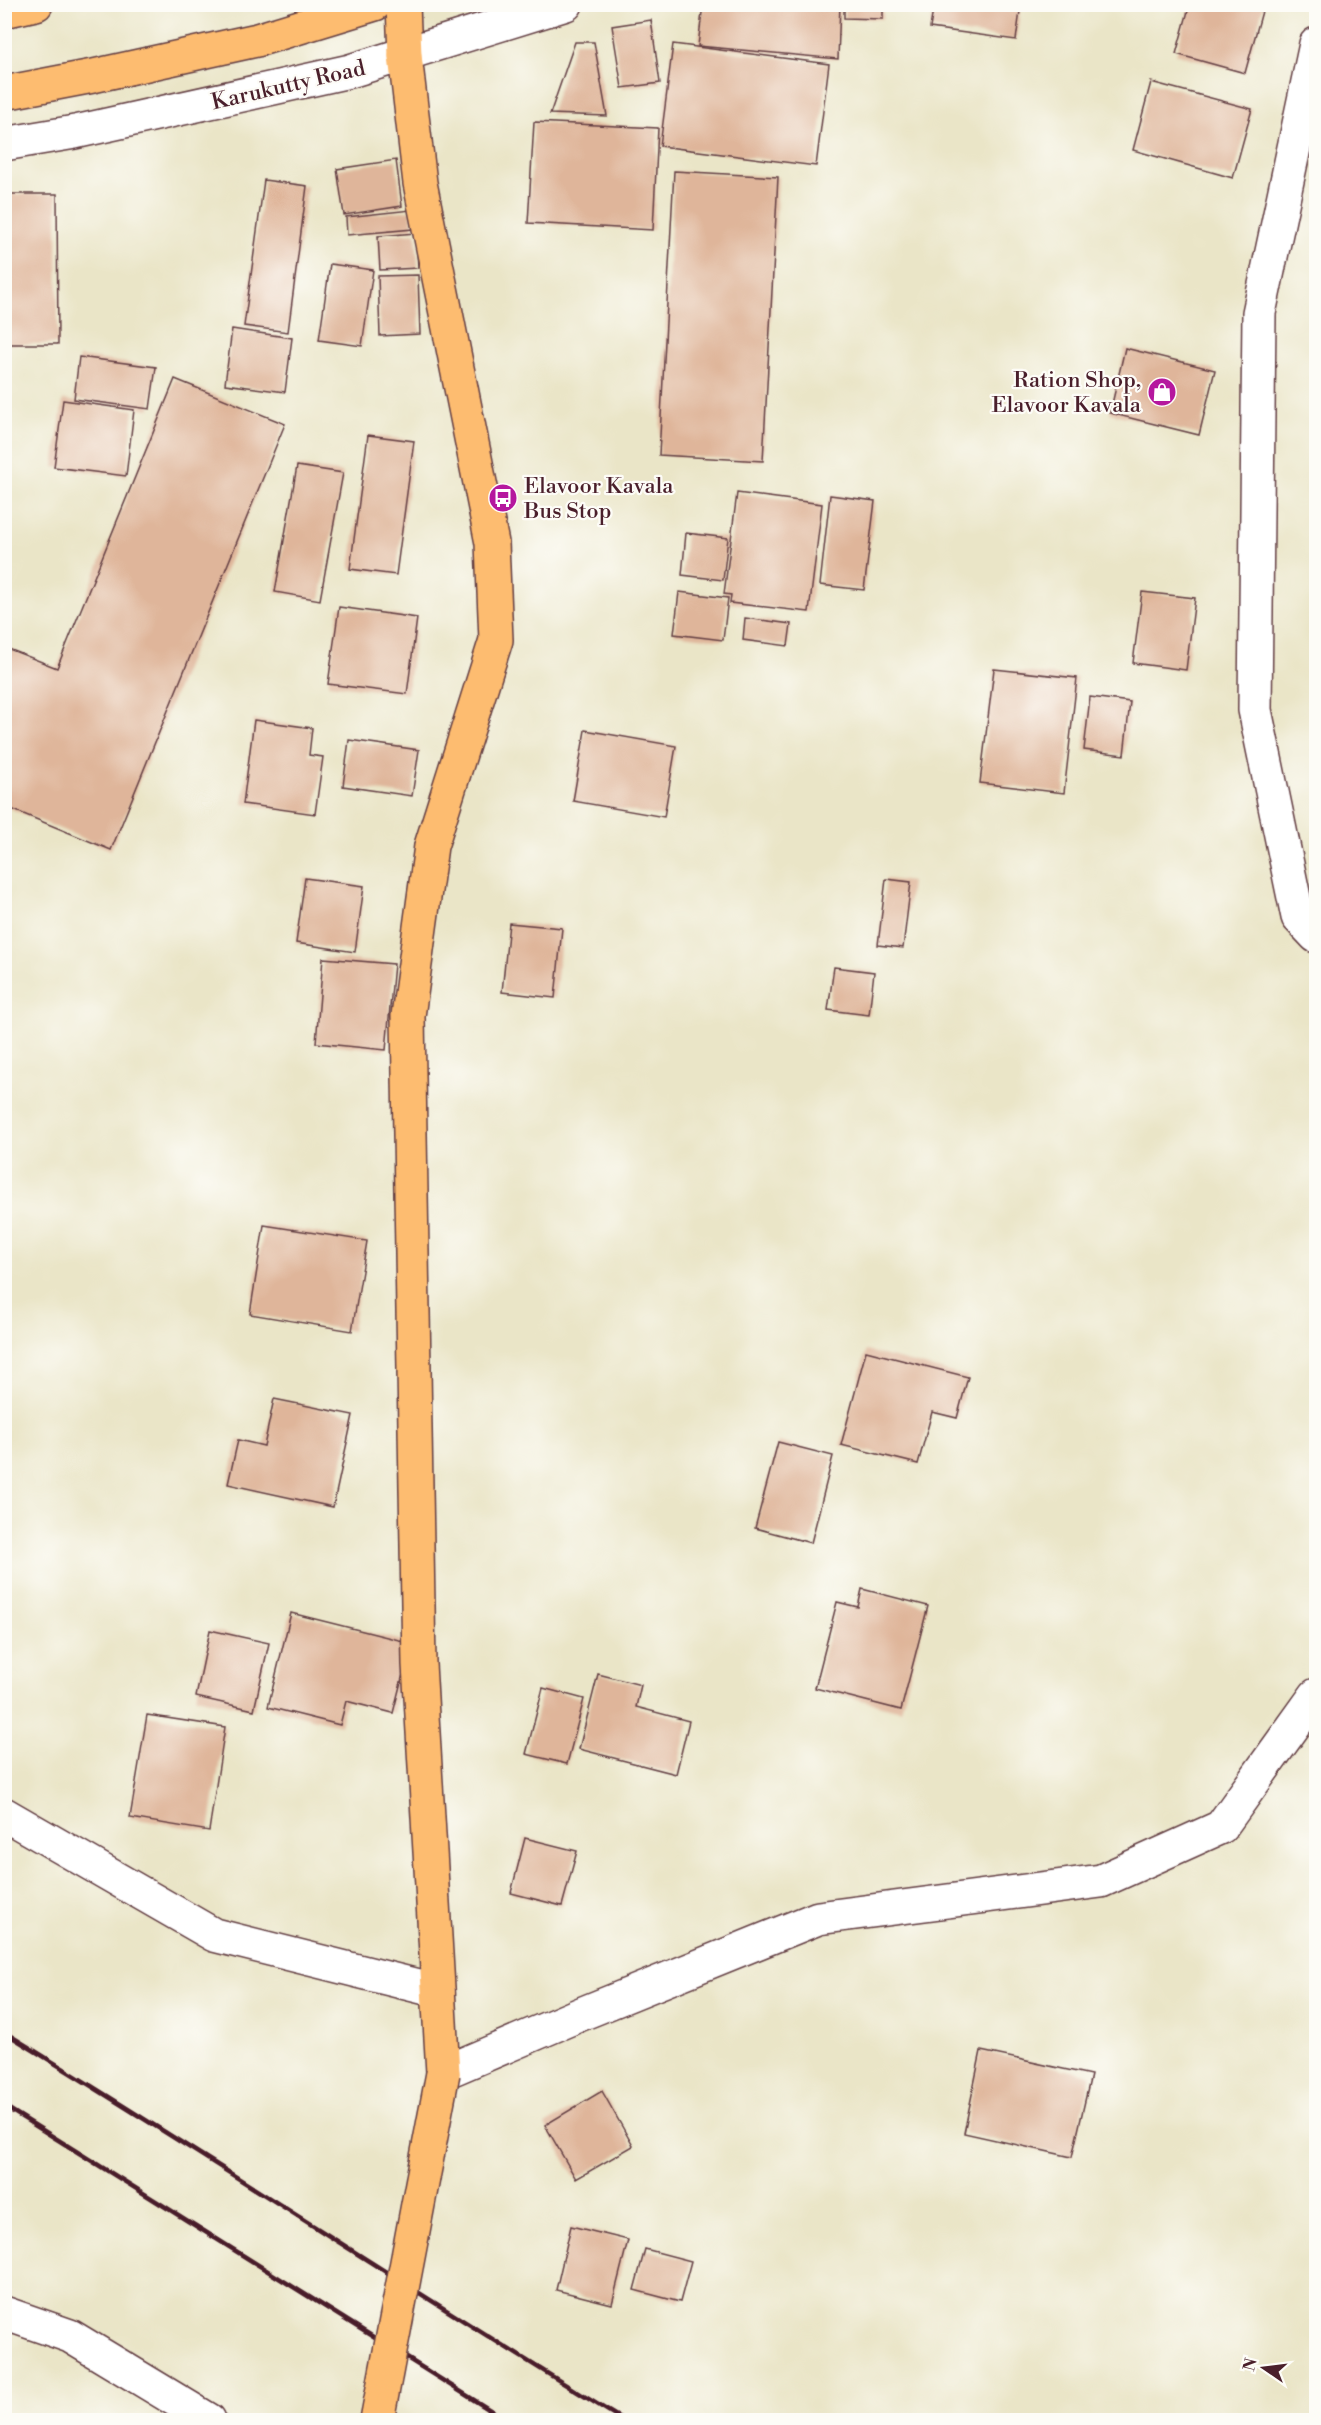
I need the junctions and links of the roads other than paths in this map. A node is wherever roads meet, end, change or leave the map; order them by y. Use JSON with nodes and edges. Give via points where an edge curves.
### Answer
{"nodes":[{"id":1,"x":36,"y":4,"type":"edge"},
{"id":2,"x":375,"y":4,"type":"edge"},
{"id":3,"x":403,"y":4,"type":"edge"},
{"id":4,"x":566,"y":4,"type":"edge"},
{"id":5,"x":4,"y":11,"type":"edge"},
{"id":6,"x":1317,"y":44,"type":"edge"},
{"id":7,"x":405,"y":56,"type":"junction"},
{"id":8,"x":4,"y":93,"type":"edge"},
{"id":9,"x":4,"y":144,"type":"edge"},
{"id":10,"x":1317,"y":936,"type":"edge"},
{"id":11,"x":1317,"y":1695,"type":"edge"},
{"id":12,"x":4,"y":1814,"type":"edge"},
{"id":13,"x":438,"y":1991,"type":"junction"},
{"id":14,"x":443,"y":2073,"type":"junction"},
{"id":15,"x":4,"y":2313,"type":"edge"},
{"id":16,"x":209,"y":2421,"type":"edge"},
{"id":17,"x":377,"y":2421,"type":"edge"}],
"edges":[{"from":1,"to":5,"type":"main road"},
{"from":2,"to":8,"type":"main road","via":[[257,40]]},
{"from":3,"to":7,"type":"main road"},
{"from":4,"to":7,"type":"street","name":"Karukutty Road"},
{"from":6,"to":10,"type":"street","via":[[1259,313],[1255,710],[1298,918]]},
{"from":7,"to":9,"type":"street","name":"Karukutty Road","via":[[281,87]]},
{"from":7,"to":13,"type":"main road","via":[[420,183],[492,543],[496,640],[431,846],[408,1016],[419,1664]]},
{"from":11,"to":14,"type":"street","via":[[1221,1827],[1101,1881],[818,1918]]},
{"from":12,"to":13,"type":"street","via":[[214,1935]]},
{"from":13,"to":14,"type":"main road"},
{"from":14,"to":17,"type":"main road","bridge":true},
{"from":15,"to":16,"type":"street","via":[[70,2336]]}]}
